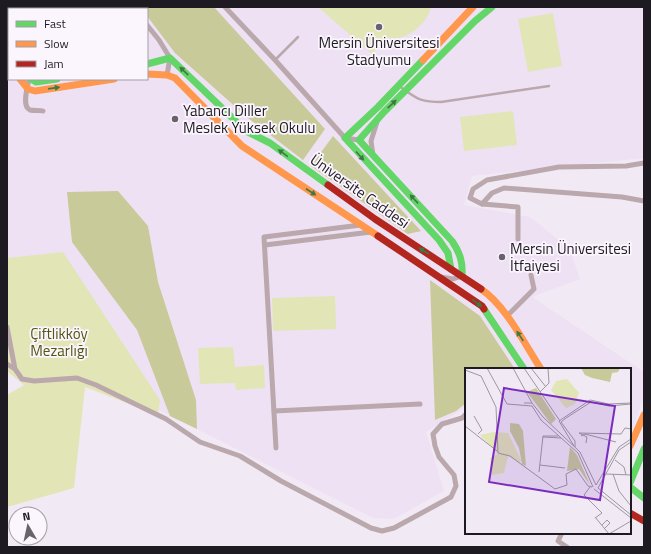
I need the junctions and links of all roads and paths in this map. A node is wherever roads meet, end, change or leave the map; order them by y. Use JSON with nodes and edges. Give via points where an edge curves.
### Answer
{"nodes":[{"id":1,"x":225,"y":7,"type":"edge"},
{"id":2,"x":473,"y":7,"type":"edge"},
{"id":3,"x":492,"y":7,"type":"edge"},
{"id":4,"x":148,"y":26,"type":"edge"},
{"id":5,"x":298,"y":37,"type":"dead end"},
{"id":6,"x":170,"y":58,"type":"junction"},
{"id":7,"x":275,"y":60,"type":"junction"},
{"id":8,"x":148,"y":64,"type":"edge"},
{"id":9,"x":148,"y":74,"type":"edge"},
{"id":10,"x":167,"y":75,"type":"junction"},
{"id":11,"x":21,"y":80,"type":"edge"},
{"id":12,"x":30,"y":80,"type":"edge"},
{"id":13,"x":32,"y":80,"type":"edge"},
{"id":14,"x":50,"y":80,"type":"edge"},
{"id":15,"x":107,"y":80,"type":"edge"},
{"id":16,"x":398,"y":86,"type":"junction"},
{"id":17,"x":548,"y":86,"type":"dead end"},
{"id":18,"x":28,"y":88,"type":"junction"},
{"id":19,"x":406,"y":91,"type":"junction"},
{"id":20,"x":43,"y":111,"type":"dead end"},
{"id":21,"x":378,"y":119,"type":"junction"},
{"id":22,"x":345,"y":138,"type":"junction"},
{"id":23,"x":359,"y":140,"type":"junction"},
{"id":24,"x":374,"y":156,"type":"junction"},
{"id":25,"x":644,"y":163,"type":"edge"},
{"id":26,"x":644,"y":201,"type":"edge"},
{"id":27,"x":482,"y":204,"type":"junction"},
{"id":28,"x":362,"y":225,"type":"junction"},
{"id":29,"x":372,"y":232,"type":"junction"},
{"id":30,"x":518,"y":239,"type":"dead end"},
{"id":31,"x":265,"y":246,"type":"junction"},
{"id":32,"x":451,"y":269,"type":"junction"},
{"id":33,"x":436,"y":275,"type":"junction"},
{"id":34,"x":531,"y":275,"type":"dead end"},
{"id":35,"x":462,"y":276,"type":"junction"},
{"id":36,"x":453,"y":279,"type":"junction"},
{"id":37,"x":460,"y":291,"type":"junction"},
{"id":38,"x":507,"y":316,"type":"junction"},
{"id":39,"x":7,"y":327,"type":"edge"},
{"id":40,"x":7,"y":364,"type":"edge"},
{"id":41,"x":523,"y":368,"type":"edge"},
{"id":42,"x":540,"y":368,"type":"edge"},
{"id":43,"x":15,"y":369,"type":"junction"},
{"id":44,"x":420,"y":404,"type":"dead end"},
{"id":45,"x":274,"y":411,"type":"junction"},
{"id":46,"x":465,"y":415,"type":"edge"},
{"id":47,"x":644,"y":415,"type":"edge"},
{"id":48,"x":631,"y":444,"type":"edge"},
{"id":49,"x":276,"y":448,"type":"dead end"},
{"id":50,"x":644,"y":448,"type":"edge"},
{"id":51,"x":631,"y":480,"type":"edge"},
{"id":52,"x":631,"y":488,"type":"edge"},
{"id":53,"x":644,"y":498,"type":"edge"},
{"id":54,"x":631,"y":514,"type":"edge"},
{"id":55,"x":644,"y":521,"type":"edge"},
{"id":56,"x":562,"y":534,"type":"edge"},
{"id":57,"x":567,"y":547,"type":"edge"}],
"edges":[{"from":1,"to":7,"type":"street"},
{"from":2,"to":16,"type":"main road"},
{"from":3,"to":19,"type":"main road"},
{"from":4,"to":6,"type":"street"},
{"from":5,"to":7,"type":"lane"},
{"from":6,"to":8,"type":"main road"},
{"from":6,"to":10,"type":"street"},
{"from":32,"to":6,"type":"main road","name":"Üniversite Caddesi","one_way":true,"via":[[375,219],[270,143],[246,131]]},
{"from":7,"to":22,"type":"street"},
{"from":9,"to":10,"type":"main road"},
{"from":10,"to":28,"type":"main road","one_way":true,"via":[[174,78],[242,146]]},
{"from":11,"to":18,"type":"main road"},
{"from":12,"to":18,"type":"street"},
{"from":13,"to":14,"type":"main road"},
{"from":18,"to":15,"type":"main road","one_way":true,"via":[[35,90]]},
{"from":16,"to":19,"type":"lane"},
{"from":16,"to":22,"type":"main road"},
{"from":17,"to":19,"type":"lane","via":[[441,102],[425,102]]},
{"from":18,"to":20,"type":"street","via":[[25,102],[27,107],[30,110]]},
{"from":21,"to":19,"type":"main road","one_way":true},
{"from":21,"to":23,"type":"main road"},
{"from":21,"to":24,"type":"street","via":[[371,141]]},
{"from":22,"to":23,"type":"street"},
{"from":22,"to":32,"type":"main road","one_way":true,"via":[[440,240],[448,253]]},
{"from":23,"to":24,"type":"main road"},
{"from":35,"to":24,"type":"main road","one_way":true,"via":[[461,255],[452,241]]},
{"from":25,"to":27,"type":"street","via":[[626,166],[559,167],[487,180],[473,188],[470,198]]},
{"from":26,"to":27,"type":"street","via":[[504,188],[492,193]]},
{"from":27,"to":30,"type":"street","via":[[518,207]]},
{"from":28,"to":29,"type":"main road"},
{"from":28,"to":31,"type":"street","via":[[264,237]]},
{"from":29,"to":31,"type":"street"},
{"from":29,"to":33,"type":"main road"},
{"from":31,"to":45,"type":"street"},
{"from":32,"to":35,"type":"main road","name":"Üniversite Caddesi"},
{"from":32,"to":36,"type":"street"},
{"from":33,"to":36,"type":"street"},
{"from":33,"to":37,"type":"main road"},
{"from":34,"to":38,"type":"street","via":[[534,289]]},
{"from":35,"to":36,"type":"street"},
{"from":35,"to":38,"type":"main road","name":"Üniversite Caddesi","via":[[491,296]]},
{"from":36,"to":37,"type":"street"},
{"from":37,"to":41,"type":"main road","one_way":true,"via":[[482,306]]},
{"from":42,"to":38,"type":"main road","name":"Üniversite Caddesi","one_way":true},
{"from":39,"to":43,"type":"street"},
{"from":40,"to":43,"type":"street"},
{"from":43,"to":46,"type":"street","via":[[22,379],[34,381],[77,378],[96,385],[166,419],[200,442],[240,456],[287,484],[371,528],[382,531],[394,528],[451,497],[456,486],[454,475],[439,457],[433,434],[442,424]]},
{"from":44,"to":45,"type":"street"},
{"from":45,"to":49,"type":"street"},
{"from":47,"to":48,"type":"main road"},
{"from":50,"to":51,"type":"main road"},
{"from":52,"to":53,"type":"main road"},
{"from":54,"to":55,"type":"main road"},
{"from":56,"to":57,"type":"street","via":[[558,541]]}]}
